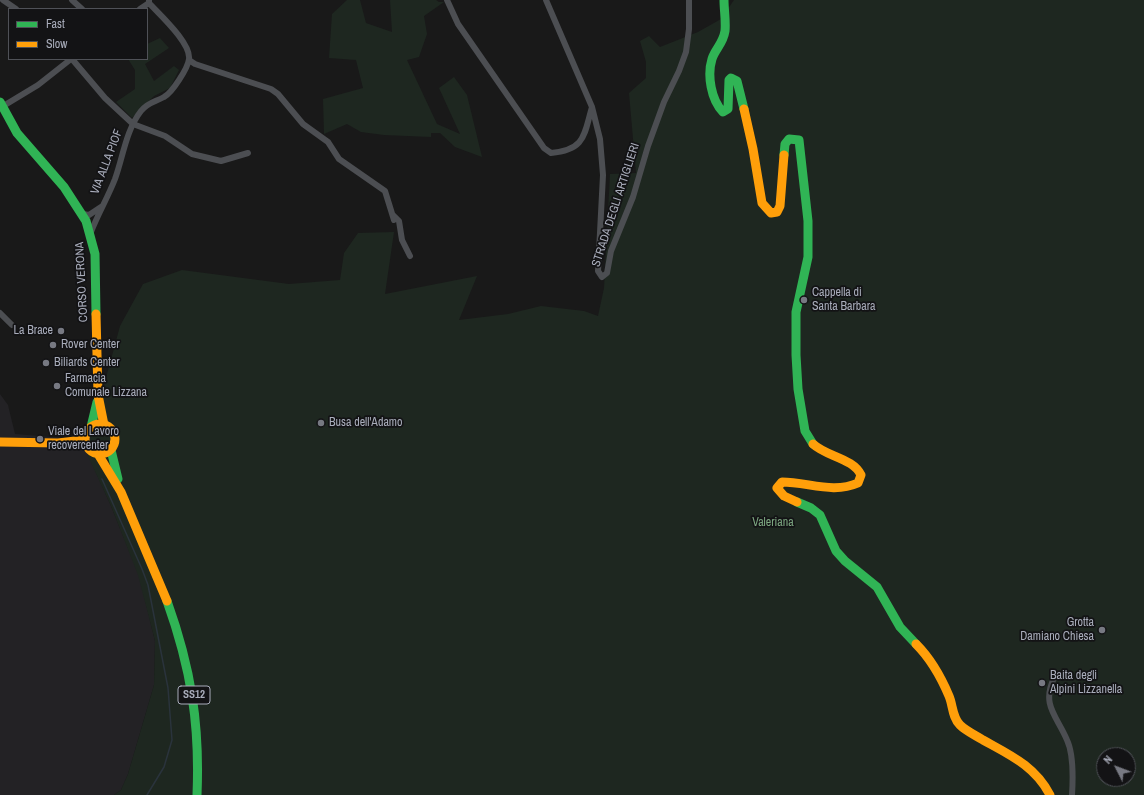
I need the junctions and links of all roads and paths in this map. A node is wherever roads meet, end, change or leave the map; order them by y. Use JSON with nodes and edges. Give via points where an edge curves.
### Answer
{"nodes":[{"id":1,"x":3,"y":0,"type":"edge"},
{"id":2,"x":72,"y":0,"type":"edge"},
{"id":3,"x":447,"y":0,"type":"edge"},
{"id":4,"x":546,"y":0,"type":"edge"},
{"id":5,"x":689,"y":0,"type":"edge"},
{"id":6,"x":724,"y":0,"type":"edge"},
{"id":7,"x":149,"y":2,"type":"edge"},
{"id":8,"x":15,"y":8,"type":"edge"},
{"id":9,"x":81,"y":8,"type":"edge"},
{"id":10,"x":70,"y":60,"type":"edge"},
{"id":11,"x":72,"y":60,"type":"edge"},
{"id":12,"x":189,"y":60,"type":"junction"},
{"id":13,"x":1,"y":106,"type":"edge"},
{"id":14,"x":592,"y":108,"type":"junction"},
{"id":15,"x":133,"y":124,"type":"junction"},
{"id":16,"x":248,"y":153,"type":"dead end"},
{"id":17,"x":101,"y":207,"type":"junction"},
{"id":18,"x":86,"y":216,"type":"junction"},
{"id":19,"x":96,"y":218,"type":"junction"},
{"id":20,"x":91,"y":232,"type":"junction"},
{"id":21,"x":410,"y":251,"type":"dead end"},
{"id":22,"x":0,"y":313,"type":"edge"},
{"id":23,"x":12,"y":325,"type":"dead end"},
{"id":24,"x":98,"y":395,"type":"junction"},
{"id":25,"x":104,"y":425,"type":"junction"},
{"id":26,"x":91,"y":427,"type":"junction"},
{"id":27,"x":84,"y":440,"type":"junction"},
{"id":28,"x":0,"y":442,"type":"edge"},
{"id":29,"x":111,"y":450,"type":"junction"},
{"id":30,"x":98,"y":454,"type":"junction"},
{"id":31,"x":126,"y":504,"type":"junction"},
{"id":32,"x":1054,"y":678,"type":"dead end"},
{"id":33,"x":197,"y":795,"type":"edge"},
{"id":34,"x":1050,"y":795,"type":"edge"},
{"id":35,"x":1072,"y":795,"type":"edge"}],
"edges":[{"from":1,"to":8,"type":"street"},
{"from":2,"to":9,"type":"street"},
{"from":3,"to":14,"type":"street","via":[[458,24],[544,148],[551,153],[559,153],[582,140],[588,128]]},
{"from":4,"to":14,"type":"street","name":"STRADA DEGLI ARTIGLIERI"},
{"from":5,"to":14,"type":"street","name":"STRADA DEGLI ARTIGLIERI","via":[[689,29],[680,72],[664,102],[604,277],[600,276],[598,270],[603,160]]},
{"from":6,"to":34,"type":"street","via":[[725,30],[722,43],[712,58],[710,80],[717,106],[723,112],[728,109],[729,80],[731,78],[737,81],[752,143],[762,203],[771,213],[777,212],[780,206],[785,144],[793,138],[799,140],[801,147],[808,221],[808,257],[796,312],[796,355],[798,389],[805,431],[812,444],[819,450],[857,467],[861,477],[855,485],[842,487],[782,482],[777,488],[781,493],[816,511],[824,519],[836,550],[877,587],[900,627],[934,666],[950,697],[960,725],[1016,757],[1044,784]]},
{"from":7,"to":12,"type":"street","via":[[182,40]]},
{"from":10,"to":13,"type":"street","via":[[38,85]]},
{"from":11,"to":15,"type":"street","via":[[105,98]]},
{"from":12,"to":15,"type":"street","name":"VIA ALLA PIOF","via":[[173,89],[141,110]]},
{"from":12,"to":21,"type":"street","via":[[271,89],[278,94],[303,124],[328,142],[339,159],[385,191],[393,217],[399,221],[401,236]]},
{"from":13,"to":18,"type":"street","name":"CORSO VERONA","number":"SS12","via":[[13,127]]},
{"from":15,"to":16,"type":"street","via":[[165,136],[192,154],[221,161]]},
{"from":15,"to":17,"type":"street","name":"VIA ALLA PIOF","via":[[114,179]]},
{"from":17,"to":18,"type":"street","name":"VIA ALLA PIOF"},
{"from":17,"to":19,"type":"street","name":"VIA ALLA PIOF"},
{"from":18,"to":19,"type":"street","via":[[92,220]]},
{"from":18,"to":20,"type":"street","name":"CORSO VERONA","number":"SS12"},
{"from":19,"to":20,"type":"street","name":"VIA ALLA PIOF"},
{"from":20,"to":24,"type":"street","name":"CORSO VERONA","number":"SS12","via":[[95,254]]},
{"from":22,"to":23,"type":"street"},
{"from":24,"to":25,"type":"street","number":"SS12"},
{"from":24,"to":26,"type":"street","number":"SS12"},
{"from":25,"to":26,"type":"street","via":[[97,424]]},
{"from":25,"to":29,"type":"street","number":"SS12","via":[[114,435]]},
{"from":26,"to":27,"type":"street","number":"SS12"},
{"from":27,"to":28,"type":"street","via":[[58,443]]},
{"from":27,"to":30,"type":"street","number":"SS12","via":[[89,450]]},
{"from":29,"to":30,"type":"street"},
{"from":29,"to":31,"type":"street","number":"SS12"},
{"from":30,"to":31,"type":"street","number":"SS12"},
{"from":31,"to":33,"type":"street","number":"SS12","via":[[164,592],[187,659],[197,722]]},
{"from":32,"to":35,"type":"street","via":[[1048,696],[1052,713],[1069,748]]}]}
